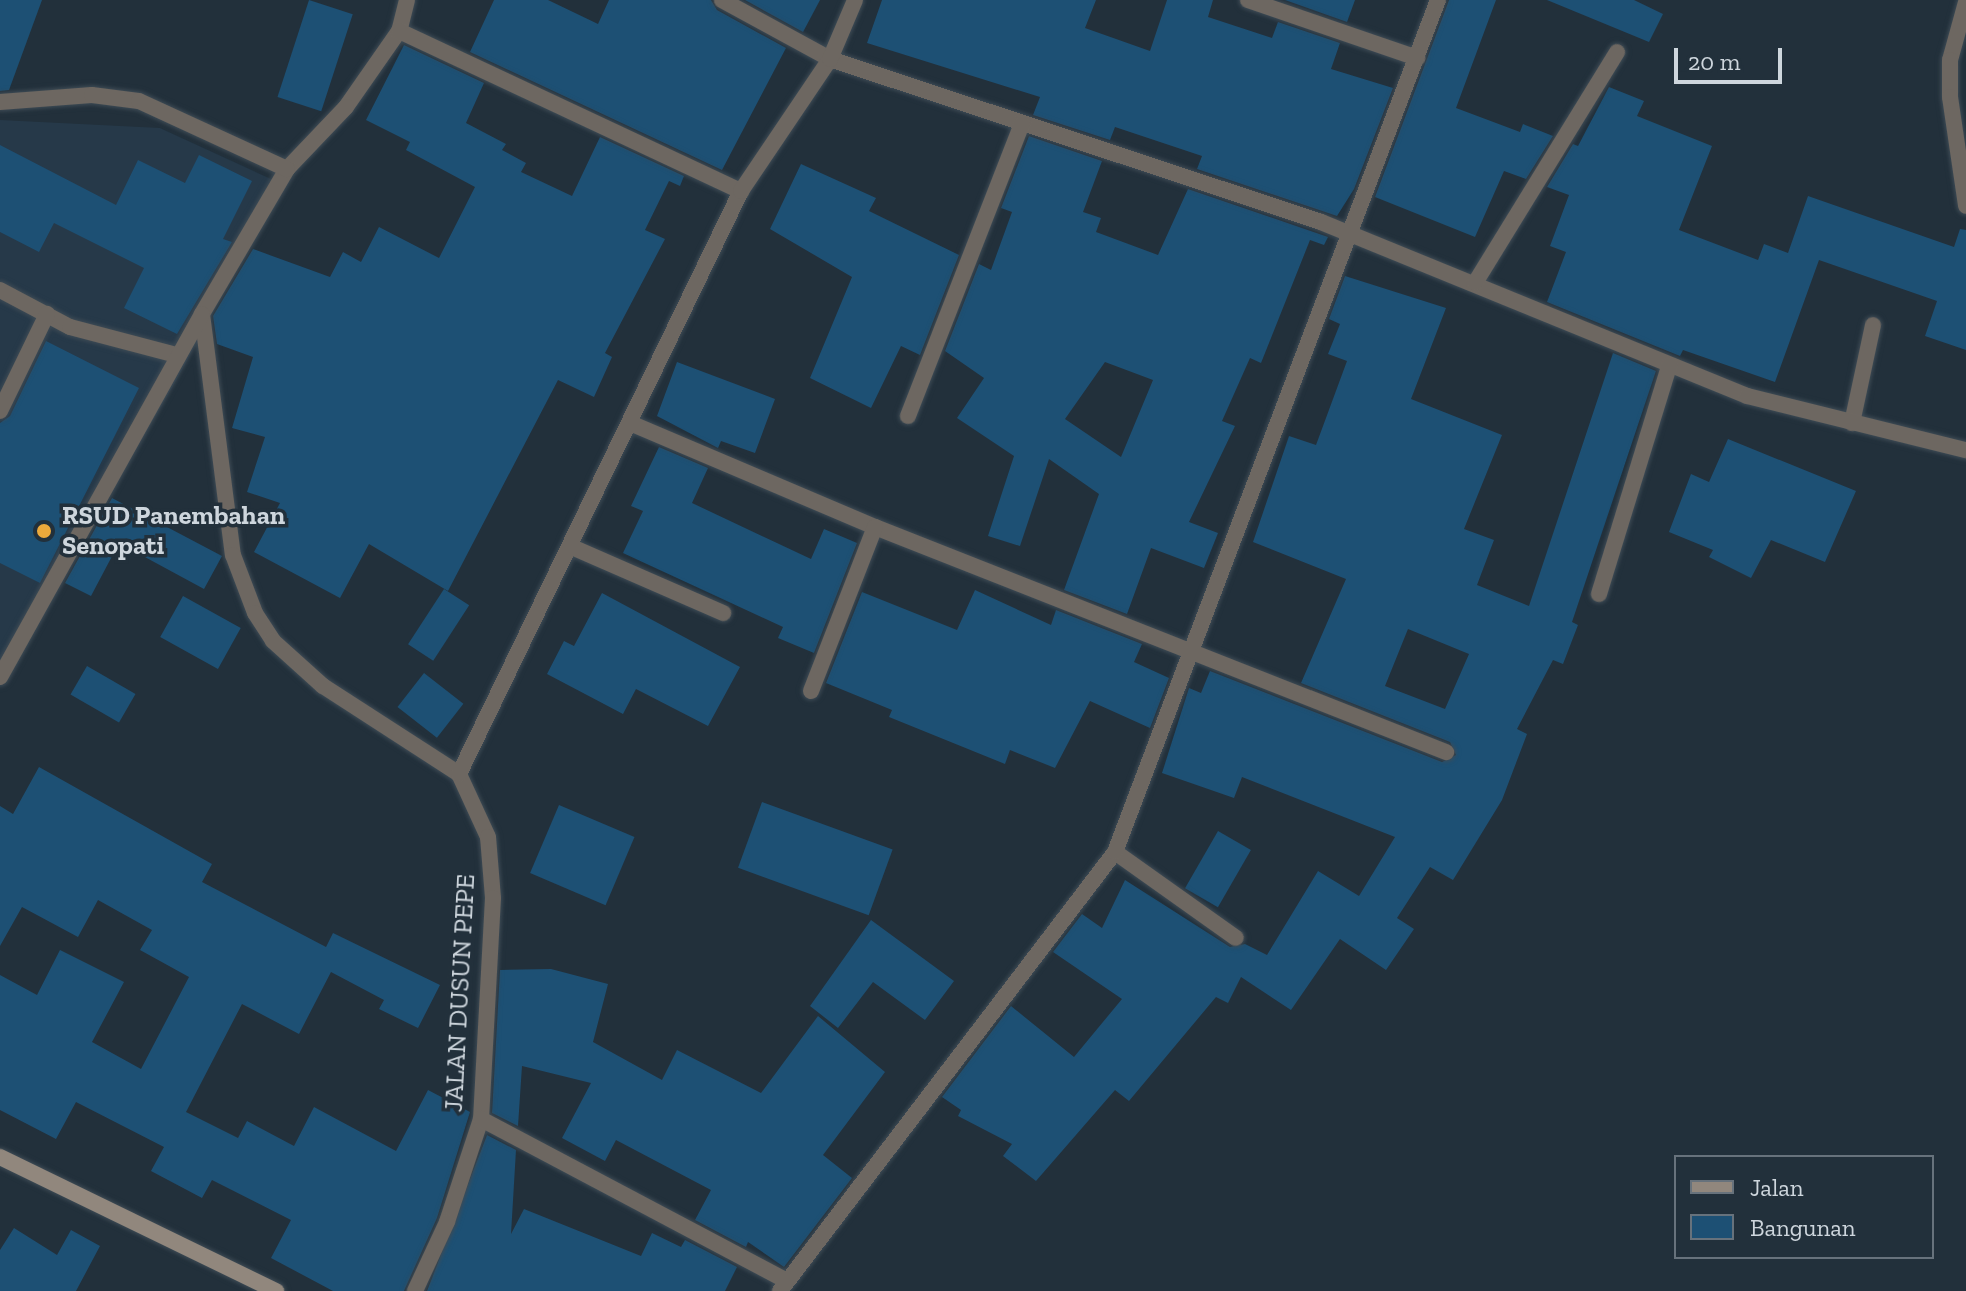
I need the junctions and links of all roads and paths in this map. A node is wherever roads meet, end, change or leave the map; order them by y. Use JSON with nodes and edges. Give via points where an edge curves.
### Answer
{"nodes":[{"id":1,"x":407,"y":0,"type":"edge"},
{"id":2,"x":722,"y":0,"type":"edge"},
{"id":3,"x":855,"y":0,"type":"edge"},
{"id":4,"x":1248,"y":0,"type":"edge"},
{"id":5,"x":1438,"y":0,"type":"edge"},
{"id":6,"x":1966,"y":2,"type":"edge"},
{"id":7,"x":399,"y":31,"type":"junction"},
{"id":8,"x":1617,"y":52,"type":"dead end"},
{"id":9,"x":1417,"y":58,"type":"junction"},
{"id":10,"x":830,"y":59,"type":"junction"},
{"id":11,"x":0,"y":102,"type":"edge"},
{"id":12,"x":1022,"y":123,"type":"junction"},
{"id":13,"x":287,"y":169,"type":"junction"},
{"id":14,"x":741,"y":191,"type":"junction"},
{"id":15,"x":1966,"y":206,"type":"edge"},
{"id":16,"x":1348,"y":233,"type":"junction"},
{"id":17,"x":1475,"y":283,"type":"junction"},
{"id":18,"x":0,"y":290,"type":"edge"},
{"id":19,"x":47,"y":314,"type":"junction"},
{"id":20,"x":202,"y":314,"type":"junction"},
{"id":21,"x":1873,"y":325,"type":"dead end"},
{"id":22,"x":176,"y":355,"type":"junction"},
{"id":23,"x":1669,"y":366,"type":"junction"},
{"id":24,"x":0,"y":411,"type":"edge"},
{"id":25,"x":908,"y":416,"type":"dead end"},
{"id":26,"x":630,"y":423,"type":"junction"},
{"id":27,"x":1852,"y":423,"type":"junction"},
{"id":28,"x":1966,"y":450,"type":"edge"},
{"id":29,"x":875,"y":527,"type":"junction"},
{"id":30,"x":572,"y":547,"type":"junction"},
{"id":31,"x":1599,"y":594,"type":"dead end"},
{"id":32,"x":723,"y":613,"type":"dead end"},
{"id":33,"x":1193,"y":647,"type":"junction"},
{"id":34,"x":0,"y":677,"type":"edge"},
{"id":35,"x":811,"y":691,"type":"dead end"},
{"id":36,"x":1446,"y":752,"type":"dead end"},
{"id":37,"x":459,"y":774,"type":"junction"},
{"id":38,"x":1115,"y":852,"type":"junction"},
{"id":39,"x":1236,"y":938,"type":"dead end"},
{"id":40,"x":481,"y":1119,"type":"junction"},
{"id":41,"x":0,"y":1157,"type":"edge"},
{"id":42,"x":783,"y":1286,"type":"edge"},
{"id":43,"x":276,"y":1291,"type":"edge"},
{"id":44,"x":415,"y":1291,"type":"edge"}],
"edges":[{"from":1,"to":7,"type":"street"},
{"from":2,"to":10,"type":"street"},
{"from":3,"to":10,"type":"street"},
{"from":4,"to":9,"type":"street"},
{"from":5,"to":9,"type":"street"},
{"from":6,"to":15,"type":"street","via":[[1950,60],[1950,97]]},
{"from":7,"to":13,"type":"street","via":[[346,107]]},
{"from":7,"to":14,"type":"street"},
{"from":8,"to":17,"type":"street"},
{"from":9,"to":16,"type":"street"},
{"from":10,"to":12,"type":"street"},
{"from":10,"to":14,"type":"street"},
{"from":11,"to":13,"type":"street","via":[[92,95],[139,101]]},
{"from":12,"to":16,"type":"street"},
{"from":12,"to":25,"type":"street"},
{"from":13,"to":20,"type":"street"},
{"from":14,"to":26,"type":"street"},
{"from":16,"to":17,"type":"street"},
{"from":16,"to":33,"type":"street"},
{"from":17,"to":23,"type":"street"},
{"from":18,"to":19,"type":"street"},
{"from":19,"to":22,"type":"street","via":[[93,334]]},
{"from":19,"to":24,"type":"street"},
{"from":20,"to":22,"type":"street"},
{"from":20,"to":37,"type":"street","via":[[233,555],[255,613],[273,641],[323,686]]},
{"from":21,"to":27,"type":"street"},
{"from":22,"to":34,"type":"street"},
{"from":23,"to":27,"type":"street","via":[[1747,396]]},
{"from":23,"to":31,"type":"street"},
{"from":26,"to":29,"type":"street"},
{"from":26,"to":30,"type":"street"},
{"from":27,"to":28,"type":"street"},
{"from":29,"to":33,"type":"street"},
{"from":29,"to":35,"type":"street"},
{"from":30,"to":32,"type":"street"},
{"from":30,"to":37,"type":"street"},
{"from":33,"to":36,"type":"street"},
{"from":33,"to":38,"type":"street"},
{"from":37,"to":40,"type":"street","name":"JALAN DUSUN PEPE","via":[[488,837],[493,898]]},
{"from":38,"to":39,"type":"street"},
{"from":38,"to":42,"type":"street"},
{"from":40,"to":42,"type":"street"},
{"from":40,"to":44,"type":"street","name":"JALAN DUSUN PEPE","via":[[447,1222]]},
{"from":41,"to":43,"type":"main road"}]}
